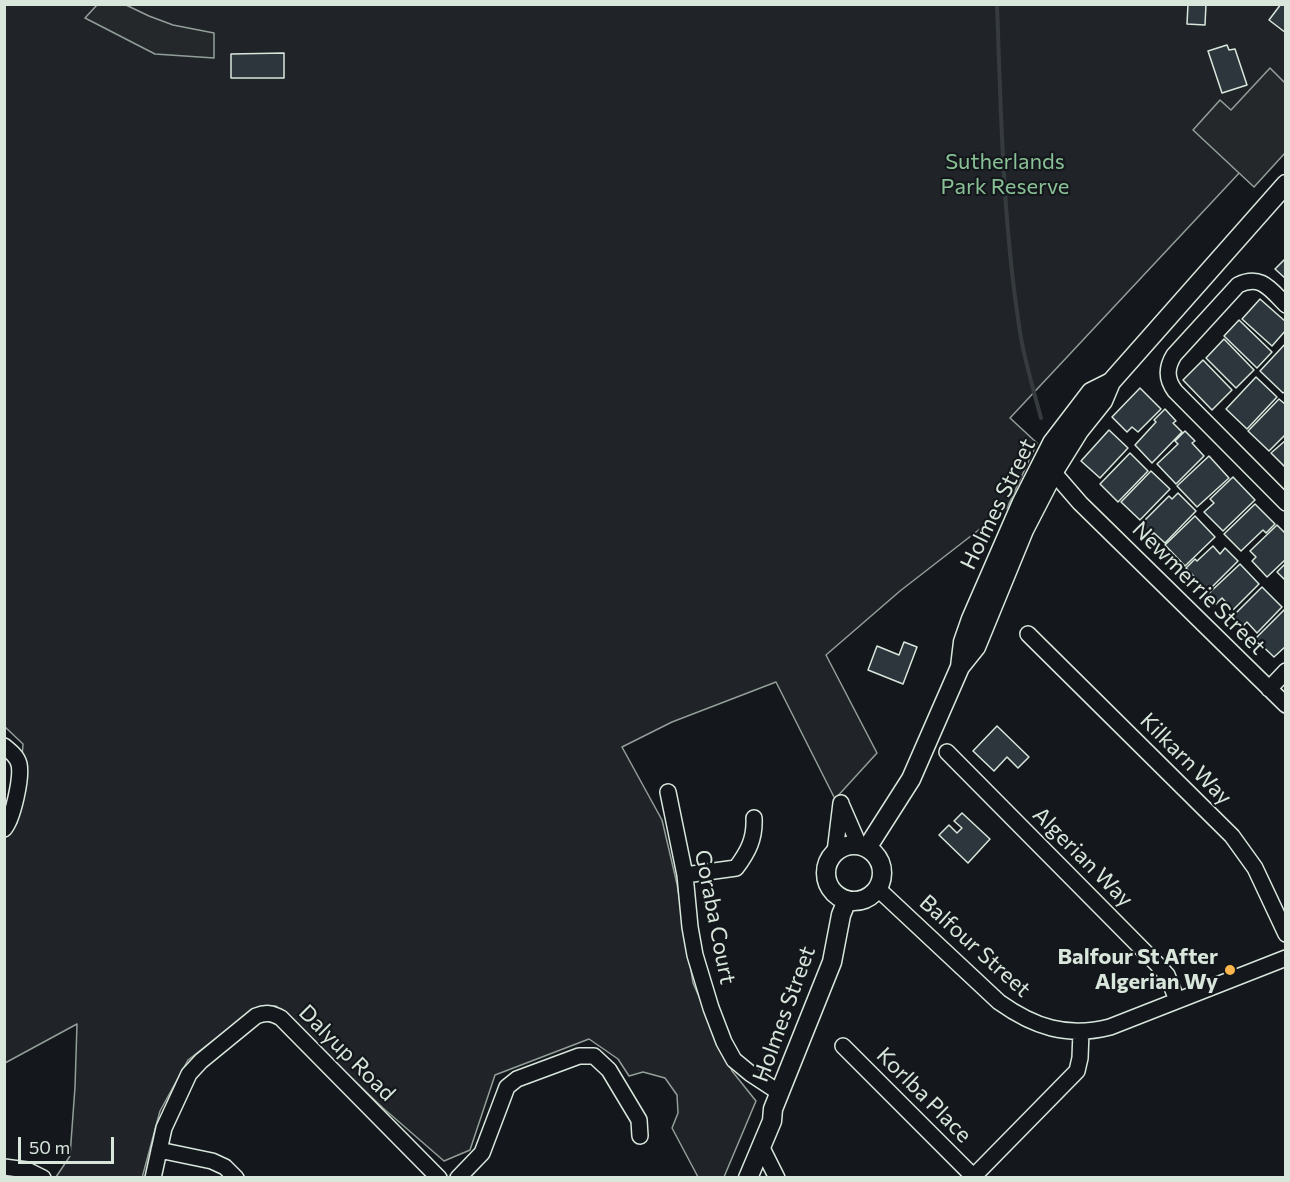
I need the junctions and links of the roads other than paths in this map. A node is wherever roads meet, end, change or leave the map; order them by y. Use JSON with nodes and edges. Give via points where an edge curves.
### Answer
{"nodes":[{"id":1,"x":1286,"y":184,"type":"edge"},
{"id":2,"x":1286,"y":305,"type":"edge"},
{"id":3,"x":1047,"y":469,"type":"junction"},
{"id":4,"x":1037,"y":489,"type":"junction"},
{"id":5,"x":1080,"y":503,"type":"junction"},
{"id":6,"x":1286,"y":503,"type":"edge"},
{"id":7,"x":1028,"y":634,"type":"dead end"},
{"id":8,"x":1286,"y":671,"type":"edge"},
{"id":9,"x":1280,"y":696,"type":"edge"},
{"id":10,"x":4,"y":746,"type":"edge"},
{"id":11,"x":947,"y":752,"type":"dead end"},
{"id":12,"x":668,"y":792,"type":"dead end"},
{"id":13,"x":754,"y":818,"type":"dead end"},
{"id":14,"x":4,"y":829,"type":"edge"},
{"id":15,"x":863,"y":847,"type":"junction"},
{"id":16,"x":836,"y":852,"type":"junction"},
{"id":17,"x":685,"y":875,"type":"junction"},
{"id":18,"x":877,"y":888,"type":"junction"},
{"id":19,"x":847,"y":900,"type":"junction"},
{"id":20,"x":1286,"y":934,"type":"edge"},
{"id":21,"x":1286,"y":958,"type":"edge"},
{"id":22,"x":1177,"y":1000,"type":"junction"},
{"id":23,"x":1081,"y":1032,"type":"junction"},
{"id":24,"x":843,"y":1046,"type":"dead end"},
{"id":25,"x":777,"y":1101,"type":"junction"},
{"id":26,"x":640,"y":1136,"type":"dead end"},
{"id":27,"x":761,"y":1146,"type":"junction"},
{"id":28,"x":159,"y":1150,"type":"junction"},
{"id":29,"x":4,"y":1167,"type":"edge"},
{"id":30,"x":973,"y":1177,"type":"edge"},
{"id":31,"x":43,"y":1178,"type":"edge"},
{"id":32,"x":153,"y":1178,"type":"edge"},
{"id":33,"x":236,"y":1178,"type":"edge"},
{"id":34,"x":439,"y":1178,"type":"edge"},
{"id":35,"x":458,"y":1178,"type":"edge"},
{"id":36,"x":737,"y":1178,"type":"edge"},
{"id":37,"x":748,"y":1178,"type":"edge"},
{"id":38,"x":777,"y":1178,"type":"edge"}],
"edges":[{"from":1,"to":3,"type":"main road","name":"Holmes Street","via":[[1111,382],[1103,401]]},
{"from":2,"to":6,"type":"street","via":[[1259,281],[1238,285],[1174,356],[1168,374],[1175,392]]},
{"from":3,"to":4,"type":"main road","name":"Holmes Street"},
{"from":3,"to":5,"type":"street","name":"Newmerrie Street"},
{"from":4,"to":5,"type":"street","name":"Newmerrie Street"},
{"from":4,"to":15,"type":"main road","name":"Holmes Street","via":[[976,647],[960,667],[911,779]]},
{"from":5,"to":9,"type":"street","name":"Newmerrie Street"},
{"from":7,"to":20,"type":"street","name":"Kilkarn Way","via":[[1232,836],[1255,868]]},
{"from":8,"to":9,"type":"street"},
{"from":10,"to":14,"type":"street","via":[[15,756],[20,770],[14,811]]},
{"from":11,"to":22,"type":"street","name":"Algerian Way","via":[[1156,963],[1167,975]]},
{"from":12,"to":17,"type":"street","name":"Goraba Court"},
{"from":13,"to":17,"type":"street","via":[[752,843],[736,868]]},
{"from":15,"to":16,"type":"main road","via":[[851,845]]},
{"from":15,"to":16,"type":"street","via":[[841,803]]},
{"from":15,"to":18,"type":"main road","via":[[874,853],[882,867]]},
{"from":16,"to":19,"type":"main road","via":[[827,866],[828,883]]},
{"from":17,"to":25,"type":"street","name":"Goraba Court","via":[[695,955],[724,1042],[734,1060]]},
{"from":18,"to":19,"type":"main road","via":[[863,899]]},
{"from":18,"to":23,"type":"street","name":"Balfour Street","via":[[1020,1017],[1050,1028]]},
{"from":19,"to":25,"type":"main road","name":"Holmes Street","via":[[832,962]]},
{"from":21,"to":22,"type":"street","name":"Balfour Street"},
{"from":22,"to":23,"type":"street","name":"Balfour Street","via":[[1110,1027]]},
{"from":23,"to":30,"type":"street","via":[[1077,1071]]},
{"from":24,"to":30,"type":"street","name":"Korlba Place"},
{"from":25,"to":27,"type":"main road","name":"Holmes Street"},
{"from":25,"to":36,"type":"main road","name":"Holmes Street","via":[[764,1116]]},
{"from":26,"to":35,"type":"street","via":[[639,1120],[609,1070],[594,1056],[579,1056],[517,1079],[507,1087],[482,1153]]},
{"from":27,"to":37,"type":"main road","name":"Holmes Street"},
{"from":27,"to":38,"type":"street"},
{"from":28,"to":32,"type":"street","name":"Dalyup Road"},
{"from":28,"to":33,"type":"street","via":[[212,1161]]},
{"from":28,"to":34,"type":"street","name":"Dalyup Road","via":[[164,1128],[189,1074],[264,1012],[281,1018]]},
{"from":29,"to":31,"type":"street","via":[[27,1170]]}]}
